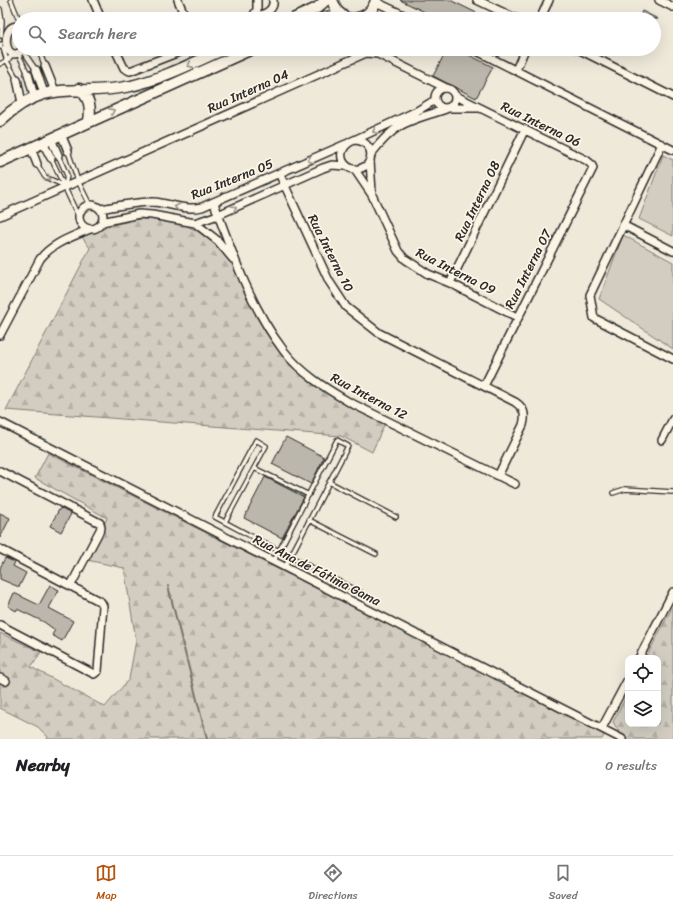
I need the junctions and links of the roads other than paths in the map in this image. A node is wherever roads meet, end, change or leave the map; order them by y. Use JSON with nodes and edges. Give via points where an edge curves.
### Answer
{"nodes":[{"id":1,"x":11,"y":0,"type":"edge"},
{"id":2,"x":93,"y":0,"type":"edge"},
{"id":3,"x":178,"y":0,"type":"edge"},
{"id":4,"x":257,"y":0,"type":"edge"},
{"id":5,"x":273,"y":0,"type":"edge"},
{"id":6,"x":326,"y":0,"type":"edge"},
{"id":7,"x":332,"y":0,"type":"edge"},
{"id":8,"x":478,"y":0,"type":"edge"},
{"id":9,"x":549,"y":0,"type":"edge"},
{"id":10,"x":659,"y":0,"type":"edge"},
{"id":11,"x":376,"y":1,"type":"edge"},
{"id":12,"x":673,"y":7,"type":"edge"},
{"id":13,"x":0,"y":9,"type":"edge"},
{"id":14,"x":16,"y":12,"type":"edge"},
{"id":15,"x":98,"y":12,"type":"edge"},
{"id":16,"x":183,"y":12,"type":"edge"},
{"id":17,"x":256,"y":12,"type":"edge"},
{"id":18,"x":268,"y":12,"type":"edge"},
{"id":19,"x":308,"y":12,"type":"edge"},
{"id":20,"x":339,"y":12,"type":"edge"},
{"id":21,"x":370,"y":12,"type":"edge"},
{"id":22,"x":398,"y":12,"type":"edge"},
{"id":23,"x":503,"y":12,"type":"edge"},
{"id":24,"x":543,"y":12,"type":"edge"},
{"id":25,"x":12,"y":27,"type":"edge"},
{"id":26,"x":1,"y":36,"type":"junction"},
{"id":27,"x":2,"y":46,"type":"edge"},
{"id":28,"x":12,"y":50,"type":"edge"},
{"id":29,"x":14,"y":56,"type":"edge"},
{"id":30,"x":21,"y":56,"type":"edge"},
{"id":31,"x":23,"y":56,"type":"edge"},
{"id":32,"x":41,"y":56,"type":"edge"},
{"id":33,"x":118,"y":56,"type":"edge"},
{"id":34,"x":169,"y":56,"type":"edge"},
{"id":35,"x":209,"y":56,"type":"edge"},
{"id":36,"x":236,"y":56,"type":"edge"},
{"id":37,"x":359,"y":56,"type":"edge"},
{"id":38,"x":382,"y":56,"type":"edge"},
{"id":39,"x":487,"y":56,"type":"edge"},
{"id":40,"x":522,"y":56,"type":"edge"},
{"id":41,"x":592,"y":56,"type":"edge"},
{"id":42,"x":7,"y":61,"type":"junction"},
{"id":43,"x":0,"y":64,"type":"edge"},
{"id":44,"x":45,"y":66,"type":"joint"},
{"id":45,"x":36,"y":70,"type":"joint"},
{"id":46,"x":516,"y":70,"type":"junction"},
{"id":47,"x":28,"y":74,"type":"joint"},
{"id":48,"x":17,"y":79,"type":"joint"},
{"id":49,"x":429,"y":80,"type":"junction"},
{"id":50,"x":446,"y":88,"type":"junction"},
{"id":51,"x":79,"y":90,"type":"junction"},
{"id":52,"x":55,"y":91,"type":"junction"},
{"id":53,"x":44,"y":93,"type":"junction"},
{"id":54,"x":34,"y":96,"type":"junction"},
{"id":55,"x":456,"y":96,"type":"junction"},
{"id":56,"x":673,"y":96,"type":"edge"},
{"id":57,"x":435,"y":98,"type":"junction"},
{"id":58,"x":22,"y":103,"type":"junction"},
{"id":59,"x":447,"y":108,"type":"junction"},
{"id":60,"x":480,"y":108,"type":"junction"},
{"id":61,"x":0,"y":121,"type":"edge"},
{"id":62,"x":89,"y":121,"type":"junction"},
{"id":63,"x":524,"y":129,"type":"junction"},
{"id":64,"x":61,"y":134,"type":"junction"},
{"id":65,"x":355,"y":140,"type":"junction"},
{"id":66,"x":47,"y":141,"type":"junction"},
{"id":67,"x":346,"y":144,"type":"junction"},
{"id":68,"x":662,"y":144,"type":"junction"},
{"id":69,"x":31,"y":148,"type":"junction"},
{"id":70,"x":673,"y":150,"type":"edge"},
{"id":71,"x":0,"y":151,"type":"edge"},
{"id":72,"x":68,"y":151,"type":"joint"},
{"id":73,"x":55,"y":157,"type":"junction"},
{"id":74,"x":371,"y":157,"type":"junction"},
{"id":75,"x":10,"y":158,"type":"junction"},
{"id":76,"x":0,"y":162,"type":"edge"},
{"id":77,"x":37,"y":164,"type":"joint"},
{"id":78,"x":591,"y":164,"type":"joint"},
{"id":79,"x":346,"y":166,"type":"junction"},
{"id":80,"x":355,"y":170,"type":"junction"},
{"id":81,"x":279,"y":173,"type":"junction"},
{"id":82,"x":78,"y":181,"type":"junction"},
{"id":83,"x":284,"y":185,"type":"junction"},
{"id":84,"x":65,"y":186,"type":"junction"},
{"id":85,"x":372,"y":195,"type":"junction"},
{"id":86,"x":214,"y":203,"type":"junction"},
{"id":87,"x":90,"y":205,"type":"junction"},
{"id":88,"x":100,"y":210,"type":"junction"},
{"id":89,"x":218,"y":215,"type":"junction"},
{"id":90,"x":0,"y":216,"type":"edge"},
{"id":91,"x":79,"y":218,"type":"junction"},
{"id":92,"x":102,"y":222,"type":"junction"},
{"id":93,"x":195,"y":223,"type":"junction"},
{"id":94,"x":623,"y":225,"type":"junction"},
{"id":95,"x":90,"y":229,"type":"junction"},
{"id":96,"x":673,"y":251,"type":"edge"},
{"id":97,"x":239,"y":267,"type":"junction"},
{"id":98,"x":450,"y":283,"type":"junction"},
{"id":99,"x":517,"y":317,"type":"junction"},
{"id":100,"x":0,"y":335,"type":"edge"},
{"id":101,"x":673,"y":359,"type":"edge"},
{"id":102,"x":484,"y":386,"type":"junction"},
{"id":103,"x":673,"y":419,"type":"edge"},
{"id":104,"x":0,"y":422,"type":"edge"},
{"id":105,"x":662,"y":440,"type":"dead end"},
{"id":106,"x":254,"y":468,"type":"junction"},
{"id":107,"x":0,"y":471,"type":"edge"},
{"id":108,"x":498,"y":476,"type":"junction"},
{"id":109,"x":329,"y":482,"type":"junction"},
{"id":110,"x":515,"y":484,"type":"dead end"},
{"id":111,"x":673,"y":492,"type":"edge"},
{"id":112,"x":612,"y":494,"type":"dead end"},
{"id":113,"x":309,"y":495,"type":"junction"},
{"id":114,"x":396,"y":517,"type":"dead end"},
{"id":115,"x":309,"y":520,"type":"junction"},
{"id":116,"x":225,"y":522,"type":"junction"},
{"id":117,"x":0,"y":549,"type":"edge"},
{"id":118,"x":280,"y":551,"type":"junction"},
{"id":119,"x":376,"y":554,"type":"dead end"},
{"id":120,"x":290,"y":556,"type":"junction"},
{"id":121,"x":274,"y":561,"type":"junction"},
{"id":122,"x":285,"y":567,"type":"junction"},
{"id":123,"x":71,"y":585,"type":"junction"},
{"id":124,"x":360,"y":592,"type":"dead end"},
{"id":125,"x":673,"y":592,"type":"edge"},
{"id":126,"x":0,"y":625,"type":"edge"},
{"id":127,"x":641,"y":655,"type":"edge"},
{"id":128,"x":625,"y":685,"type":"edge"},
{"id":129,"x":602,"y":728,"type":"junction"},
{"id":130,"x":622,"y":739,"type":"edge"}],
"edges":[{"from":1,"to":14,"type":"lane"},
{"from":2,"to":15,"type":"street"},
{"from":3,"to":16,"type":"street"},
{"from":4,"to":17,"type":"street"},
{"from":5,"to":18,"type":"street","via":[[274,4]]},
{"from":6,"to":19,"type":"main road"},
{"from":7,"to":20,"type":"main road"},
{"from":8,"to":23,"type":"street"},
{"from":9,"to":24,"type":"street"},
{"from":10,"to":12,"type":"street"},
{"from":11,"to":21,"type":"main road"},
{"from":11,"to":22,"type":"street"},
{"from":13,"to":26,"type":"lane"},
{"from":25,"to":26,"type":"street","via":[[6,29]]},
{"from":26,"to":27,"type":"street"},
{"from":27,"to":28,"type":"street"},
{"from":27,"to":42,"type":"lane"},
{"from":29,"to":42,"type":"lane"},
{"from":30,"to":47,"type":"lane"},
{"from":31,"to":45,"type":"lane"},
{"from":32,"to":44,"type":"lane"},
{"from":33,"to":34,"type":"street","via":[[124,68],[130,71]]},
{"from":35,"to":51,"type":"main road","one_way":true,"via":[[138,84]]},
{"from":62,"to":36,"type":"main road","one_way":true},
{"from":37,"to":82,"type":"street","name":"Rua Interna 04"},
{"from":38,"to":49,"type":"street","name":"Rua Interna 04"},
{"from":39,"to":46,"type":"street"},
{"from":40,"to":46,"type":"street"},
{"from":41,"to":56,"type":"street"},
{"from":42,"to":43,"type":"lane"},
{"from":42,"to":48,"type":"lane"},
{"from":44,"to":52,"type":"street"},
{"from":45,"to":53,"type":"street"},
{"from":46,"to":68,"type":"street"},
{"from":47,"to":54,"type":"street"},
{"from":48,"to":58,"type":"street"},
{"from":49,"to":50,"type":"street","name":"Rua Interna 04"},
{"from":49,"to":57,"type":"street"},
{"from":50,"to":55,"type":"street","via":[[451,89]]},
{"from":50,"to":57,"type":"street","via":[[438,91]]},
{"from":51,"to":52,"type":"main road"},
{"from":51,"to":62,"type":"main road","via":[[89,100]]},
{"from":52,"to":53,"type":"main road"},
{"from":53,"to":54,"type":"main road"},
{"from":54,"to":58,"type":"main road"},
{"from":55,"to":59,"type":"street","via":[[454,105]]},
{"from":55,"to":60,"type":"street","name":"Rua Interna 06"},
{"from":57,"to":59,"type":"street","via":[[441,108]]},
{"from":57,"to":65,"type":"street","one_way":true,"via":[[421,109]]},
{"from":58,"to":61,"type":"main road"},
{"from":59,"to":60,"type":"street","name":"Rua Interna 06"},
{"from":59,"to":74,"type":"street","via":[[409,120],[394,128]]},
{"from":60,"to":63,"type":"street","name":"Rua Interna 06"},
{"from":62,"to":64,"type":"main road"},
{"from":63,"to":78,"type":"street","name":"Rua Interna 06"},
{"from":63,"to":98,"type":"street","name":"Rua Interna 08"},
{"from":64,"to":66,"type":"main road"},
{"from":64,"to":72,"type":"street"},
{"from":65,"to":67,"type":"street"},
{"from":65,"to":74,"type":"street","via":[[368,145]]},
{"from":66,"to":69,"type":"main road"},
{"from":66,"to":73,"type":"street"},
{"from":67,"to":79,"type":"street","via":[[342,157]]},
{"from":67,"to":81,"type":"street","name":"Rua Interna 05","one_way":true},
{"from":68,"to":70,"type":"street"},
{"from":68,"to":94,"type":"street"},
{"from":69,"to":75,"type":"main road"},
{"from":69,"to":77,"type":"street"},
{"from":71,"to":75,"type":"main road"},
{"from":72,"to":82,"type":"lane"},
{"from":73,"to":84,"type":"lane"},
{"from":73,"to":84,"type":"lane","via":[[67,175]]},
{"from":74,"to":80,"type":"street","via":[[364,167]]},
{"from":74,"to":85,"type":"street","name":"Rua Interna 09"},
{"from":75,"to":76,"type":"main road"},
{"from":77,"to":84,"type":"lane","one_way":true,"via":[[41,174]]},
{"from":78,"to":99,"type":"street","name":"Rua Interna 07","via":[[592,172]]},
{"from":79,"to":80,"type":"street"},
{"from":79,"to":83,"type":"street","name":"Rua Interna 05","via":[[332,165]]},
{"from":80,"to":85,"type":"street","name":"Rua Interna 09"},
{"from":81,"to":83,"type":"street","name":"Rua Interna 10"},
{"from":81,"to":86,"type":"street","name":"Rua Interna 05"},
{"from":82,"to":84,"type":"street","name":"Rua Interna 04"},
{"from":82,"to":87,"type":"lane"},
{"from":89,"to":83,"type":"street","name":"Rua Interna 05","one_way":true},
{"from":83,"to":102,"type":"street","name":"Rua Interna 10","via":[[329,281],[346,307],[379,333]]},
{"from":84,"to":90,"type":"street","name":"Rua Interna 04"},
{"from":84,"to":91,"type":"lane"},
{"from":85,"to":98,"type":"street","name":"Rua Interna 09","via":[[398,251],[405,259],[428,274]]},
{"from":86,"to":88,"type":"street","name":"Rua Interna 05","one_way":true,"via":[[189,209],[149,202],[132,203]]},
{"from":86,"to":89,"type":"street","name":"Rua Interna 12"},
{"from":87,"to":88,"type":"street"},
{"from":87,"to":91,"type":"street","via":[[82,209]]},
{"from":88,"to":92,"type":"street"},
{"from":89,"to":93,"type":"street","name":"Rua Interna 05"},
{"from":89,"to":97,"type":"street","name":"Rua Interna 12"},
{"from":91,"to":95,"type":"street","via":[[84,228]]},
{"from":92,"to":93,"type":"street","name":"Rua Interna 05","via":[[139,214]]},
{"from":92,"to":95,"type":"street","via":[[97,228]]},
{"from":93,"to":97,"type":"street","name":"Rua Interna 12","via":[[218,241]]},
{"from":94,"to":96,"type":"street"},
{"from":94,"to":101,"type":"street","via":[[590,294],[594,318]]},
{"from":95,"to":100,"type":"street","via":[[46,251]]},
{"from":97,"to":108,"type":"street","name":"Rua Interna 12","via":[[266,324],[285,352],[307,375],[349,402]]},
{"from":98,"to":99,"type":"street","name":"Rua Interna 09"},
{"from":99,"to":102,"type":"street","name":"Rua Interna 07"},
{"from":102,"to":108,"type":"street","name":"Rua Interna 10","via":[[520,406],[525,417]]},
{"from":103,"to":105,"type":"street"},
{"from":104,"to":121,"type":"street","name":"Rua Ana de Fátima Gama"},
{"from":106,"to":113,"type":"lane"},
{"from":106,"to":116,"type":"lane"},
{"from":106,"to":116,"type":"lane","via":[[266,446],[256,440],[215,517]]},
{"from":107,"to":123,"type":"street","via":[[100,522],[101,528]]},
{"from":108,"to":110,"type":"street","name":"Rua Interna 12"},
{"from":109,"to":113,"type":"lane","via":[[348,446],[338,440]]},
{"from":109,"to":114,"type":"lane"},
{"from":109,"to":115,"type":"lane"},
{"from":111,"to":112,"type":"lane","via":[[626,489]]},
{"from":113,"to":118,"type":"lane"},
{"from":115,"to":119,"type":"lane"},
{"from":115,"to":120,"type":"lane"},
{"from":116,"to":118,"type":"lane"},
{"from":117,"to":123,"type":"street"},
{"from":118,"to":120,"type":"lane"},
{"from":118,"to":121,"type":"lane"},
{"from":120,"to":122,"type":"lane"},
{"from":120,"to":124,"type":"lane"},
{"from":121,"to":122,"type":"street","name":"Rua Ana de Fátima Gama"},
{"from":122,"to":129,"type":"street","name":"Rua Ana de Fátima Gama"},
{"from":123,"to":126,"type":"street","via":[[98,599],[102,604],[97,673],[94,674]]},
{"from":125,"to":127,"type":"street"},
{"from":128,"to":129,"type":"street"},
{"from":129,"to":130,"type":"street","name":"Rua Ana de Fátima Gama"}]}
